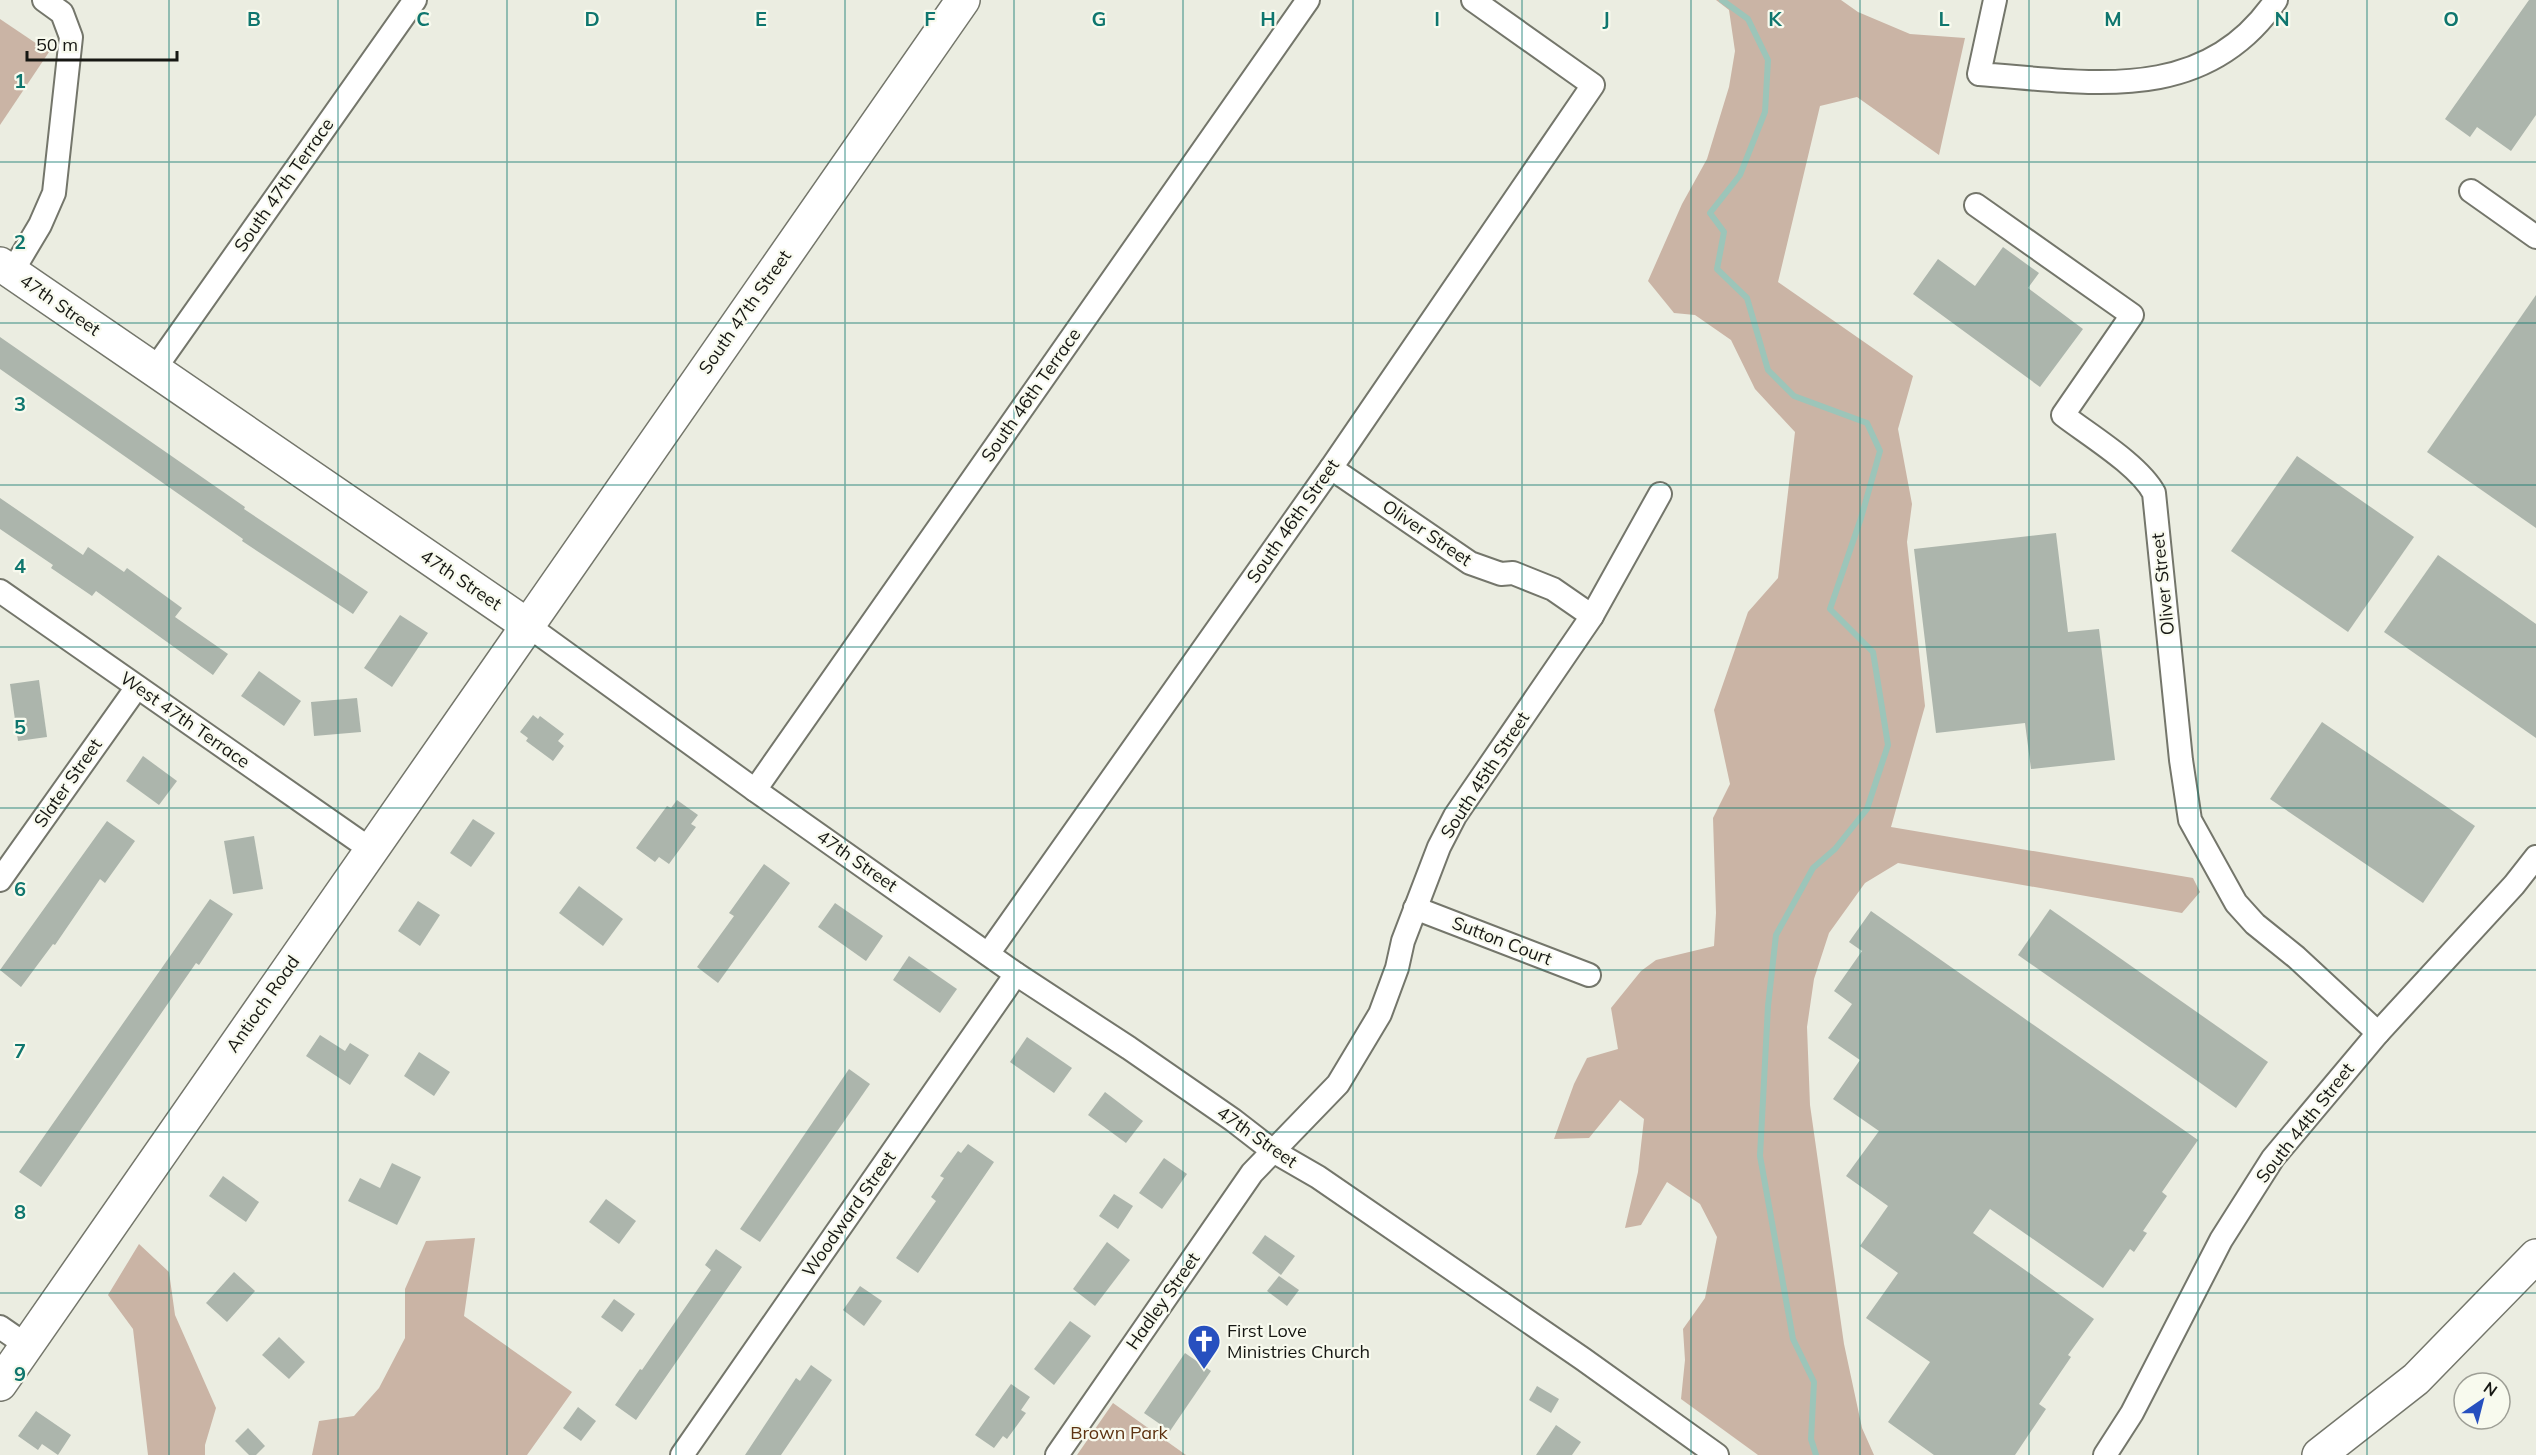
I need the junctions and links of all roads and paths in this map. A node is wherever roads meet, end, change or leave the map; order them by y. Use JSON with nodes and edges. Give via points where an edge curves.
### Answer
{"nodes":[{"id":1,"x":44,"y":0,"type":"edge"},
{"id":2,"x":415,"y":0,"type":"edge"},
{"id":3,"x":963,"y":0,"type":"edge"},
{"id":4,"x":1308,"y":0,"type":"edge"},
{"id":5,"x":1473,"y":0,"type":"edge"},
{"id":6,"x":1995,"y":0,"type":"edge"},
{"id":7,"x":2276,"y":0,"type":"edge"},
{"id":8,"x":2472,"y":191,"type":"dead end"},
{"id":9,"x":1976,"y":205,"type":"dead end"},
{"id":10,"x":2536,"y":237,"type":"edge"},
{"id":11,"x":6,"y":268,"type":"edge"},
{"id":12,"x":154,"y":370,"type":"junction"},
{"id":13,"x":1331,"y":468,"type":"junction"},
{"id":14,"x":1660,"y":495,"type":"dead end"},
{"id":15,"x":0,"y":591,"type":"edge"},
{"id":16,"x":1592,"y":616,"type":"junction"},
{"id":17,"x":527,"y":625,"type":"junction"},
{"id":18,"x":137,"y":687,"type":"junction"},
{"id":19,"x":755,"y":790,"type":"junction"},
{"id":20,"x":370,"y":849,"type":"junction"},
{"id":21,"x":2536,"y":857,"type":"edge"},
{"id":22,"x":0,"y":880,"type":"edge"},
{"id":23,"x":1415,"y":908,"type":"junction"},
{"id":24,"x":988,"y":954,"type":"junction"},
{"id":25,"x":1016,"y":974,"type":"junction"},
{"id":26,"x":1589,"y":975,"type":"dead end"},
{"id":27,"x":2378,"y":1033,"type":"junction"},
{"id":28,"x":1273,"y":1151,"type":"junction"},
{"id":29,"x":2536,"y":1256,"type":"edge"},
{"id":30,"x":13,"y":1336,"type":"edge"},
{"id":31,"x":0,"y":1384,"type":"edge"},
{"id":32,"x":682,"y":1455,"type":"edge"},
{"id":33,"x":1057,"y":1455,"type":"edge"},
{"id":34,"x":1717,"y":1455,"type":"edge"},
{"id":35,"x":2105,"y":1455,"type":"edge"},
{"id":36,"x":2319,"y":1455,"type":"edge"}],
"edges":[{"from":1,"to":11,"type":"street","via":[[62,12],[71,37],[54,193],[40,225]]},
{"from":2,"to":12,"type":"street","name":"South 47th Terrace"},
{"from":3,"to":17,"type":"main road","name":"South 47th Street"},
{"from":4,"to":19,"type":"street","name":"South 46th Terrace"},
{"from":5,"to":13,"type":"street","name":"South 46th Street","via":[[1593,85]]},
{"from":6,"to":7,"type":"street","via":[[1979,74],[2115,83],[2185,71],[2223,53],[2253,28]]},
{"from":8,"to":10,"type":"street"},
{"from":9,"to":27,"type":"street","name":"Oliver Street","via":[[2132,315],[2063,414],[2132,467],[2148,481],[2154,493],[2190,820],[2236,903]]},
{"from":11,"to":12,"type":"main road","name":"47th Street"},
{"from":12,"to":17,"type":"main road","name":"47th Street"},
{"from":13,"to":16,"type":"street","name":"Oliver Street","via":[[1470,563],[1492,572],[1513,573],[1553,589]]},
{"from":13,"to":24,"type":"street","name":"South 46th Street"},
{"from":14,"to":16,"type":"street","name":"South 45th Street"},
{"from":15,"to":18,"type":"street","name":"West 47th Terrace"},
{"from":16,"to":23,"type":"street","name":"South 45th Street","via":[[1455,816]]},
{"from":17,"to":19,"type":"street","name":"47th Street"},
{"from":17,"to":20,"type":"main road","name":"Antioch Road"},
{"from":18,"to":20,"type":"street","name":"West 47th Terrace"},
{"from":18,"to":22,"type":"street","name":"Slater Street"},
{"from":19,"to":24,"type":"street","name":"47th Street"},
{"from":20,"to":30,"type":"main road","name":"Antioch Road"},
{"from":21,"to":27,"type":"street","name":"South 44th Street"},
{"from":23,"to":26,"type":"street","name":"Sutton Court"},
{"from":23,"to":28,"type":"street","name":"South 45th Street","via":[[1380,1014],[1338,1084]]},
{"from":24,"to":25,"type":"street","name":"47th Street"},
{"from":25,"to":28,"type":"street","name":"47th Street","via":[[1119,1041]]},
{"from":25,"to":32,"type":"street","name":"Woodward Street"},
{"from":27,"to":35,"type":"street","name":"South 44th Street","via":[[2273,1158],[2221,1240],[2132,1413]]},
{"from":28,"to":33,"type":"street","name":"Hadley Street","via":[[1252,1173]]},
{"from":28,"to":34,"type":"street","name":"47th Street","via":[[1318,1177]]},
{"from":29,"to":36,"type":"main road","via":[[2416,1379]]},
{"from":30,"to":31,"type":"main road","name":"Antioch Road"}]}
